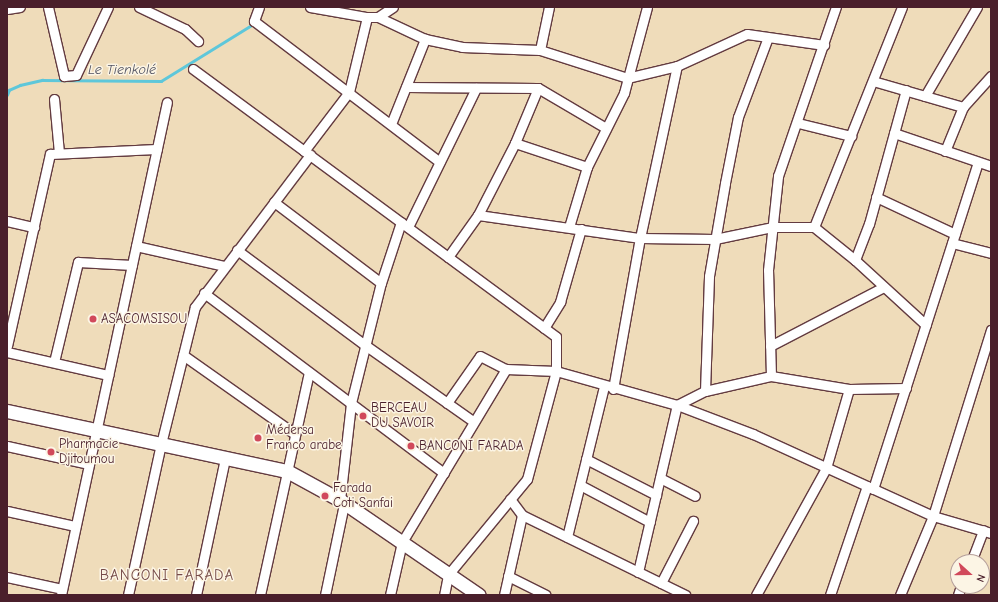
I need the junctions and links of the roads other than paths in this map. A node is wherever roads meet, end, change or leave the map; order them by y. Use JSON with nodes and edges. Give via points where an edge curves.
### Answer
{"nodes":[{"id":1,"x":20,"y":7,"type":"edge"},
{"id":2,"x":48,"y":7,"type":"edge"},
{"id":3,"x":108,"y":7,"type":"edge"},
{"id":4,"x":138,"y":7,"type":"edge"},
{"id":5,"x":259,"y":7,"type":"edge"},
{"id":6,"x":310,"y":7,"type":"edge"},
{"id":7,"x":393,"y":7,"type":"edge"},
{"id":8,"x":549,"y":7,"type":"edge"},
{"id":9,"x":647,"y":7,"type":"edge"},
{"id":10,"x":836,"y":7,"type":"edge"},
{"id":11,"x":902,"y":7,"type":"edge"},
{"id":12,"x":977,"y":7,"type":"edge"},
{"id":13,"x":321,"y":8,"type":"edge"},
{"id":14,"x":7,"y":9,"type":"edge"},
{"id":15,"x":378,"y":16,"type":"junction"},
{"id":16,"x":367,"y":17,"type":"junction"},
{"id":17,"x":768,"y":37,"type":"junction"},
{"id":18,"x":425,"y":39,"type":"junction"},
{"id":19,"x":198,"y":41,"type":"dead end"},
{"id":20,"x":824,"y":45,"type":"junction"},
{"id":21,"x":540,"y":50,"type":"junction"},
{"id":22,"x":677,"y":66,"type":"junction"},
{"id":23,"x":193,"y":69,"type":"dead end"},
{"id":24,"x":991,"y":76,"type":"edge"},
{"id":25,"x":627,"y":78,"type":"junction"},
{"id":26,"x":873,"y":80,"type":"junction"},
{"id":27,"x":406,"y":87,"type":"junction"},
{"id":28,"x":476,"y":88,"type":"junction"},
{"id":29,"x":538,"y":88,"type":"junction"},
{"id":30,"x":906,"y":90,"type":"junction"},
{"id":31,"x":349,"y":92,"type":"junction"},
{"id":32,"x":925,"y":96,"type":"junction"},
{"id":33,"x":54,"y":99,"type":"dead end"},
{"id":34,"x":167,"y":102,"type":"dead end"},
{"id":35,"x":963,"y":107,"type":"junction"},
{"id":36,"x":798,"y":123,"type":"junction"},
{"id":37,"x":392,"y":124,"type":"junction"},
{"id":38,"x":606,"y":128,"type":"junction"},
{"id":39,"x":894,"y":133,"type":"junction"},
{"id":40,"x":851,"y":136,"type":"junction"},
{"id":41,"x":515,"y":143,"type":"junction"},
{"id":42,"x":157,"y":149,"type":"junction"},
{"id":43,"x":945,"y":151,"type":"junction"},
{"id":44,"x":59,"y":153,"type":"junction"},
{"id":45,"x":307,"y":153,"type":"junction"},
{"id":46,"x":440,"y":162,"type":"junction"},
{"id":47,"x":978,"y":162,"type":"junction"},
{"id":48,"x":991,"y":166,"type":"edge"},
{"id":49,"x":588,"y":168,"type":"junction"},
{"id":50,"x":876,"y":197,"type":"junction"},
{"id":51,"x":274,"y":202,"type":"junction"},
{"id":52,"x":478,"y":215,"type":"junction"},
{"id":53,"x":7,"y":222,"type":"edge"},
{"id":54,"x":404,"y":225,"type":"junction"},
{"id":55,"x":772,"y":226,"type":"junction"},
{"id":56,"x":34,"y":227,"type":"junction"},
{"id":57,"x":569,"y":227,"type":"junction"},
{"id":58,"x":814,"y":227,"type":"junction"},
{"id":59,"x":582,"y":229,"type":"junction"},
{"id":60,"x":640,"y":238,"type":"junction"},
{"id":61,"x":954,"y":239,"type":"junction"},
{"id":62,"x":715,"y":240,"type":"junction"},
{"id":63,"x":136,"y":246,"type":"junction"},
{"id":64,"x":237,"y":250,"type":"junction"},
{"id":65,"x":991,"y":253,"type":"edge"},
{"id":66,"x":448,"y":257,"type":"junction"},
{"id":67,"x":855,"y":260,"type":"junction"},
{"id":68,"x":132,"y":265,"type":"junction"},
{"id":69,"x":224,"y":266,"type":"junction"},
{"id":70,"x":381,"y":282,"type":"junction"},
{"id":71,"x":884,"y":287,"type":"junction"},
{"id":72,"x":204,"y":293,"type":"junction"},
{"id":73,"x":926,"y":325,"type":"junction"},
{"id":74,"x":544,"y":328,"type":"junction"},
{"id":75,"x":991,"y":330,"type":"edge"},
{"id":76,"x":365,"y":345,"type":"junction"},
{"id":77,"x":7,"y":346,"type":"edge"},
{"id":78,"x":770,"y":346,"type":"junction"},
{"id":79,"x":7,"y":352,"type":"edge"},
{"id":80,"x":183,"y":355,"type":"junction"},
{"id":81,"x":54,"y":362,"type":"junction"},
{"id":82,"x":506,"y":369,"type":"junction"},
{"id":83,"x":556,"y":371,"type":"junction"},
{"id":84,"x":309,"y":372,"type":"junction"},
{"id":85,"x":108,"y":375,"type":"junction"},
{"id":86,"x":771,"y":376,"type":"junction"},
{"id":87,"x":609,"y":388,"type":"junction"},
{"id":88,"x":906,"y":388,"type":"junction"},
{"id":89,"x":849,"y":390,"type":"junction"},
{"id":90,"x":705,"y":391,"type":"junction"},
{"id":91,"x":351,"y":403,"type":"junction"},
{"id":92,"x":447,"y":403,"type":"junction"},
{"id":93,"x":677,"y":405,"type":"junction"},
{"id":94,"x":7,"y":411,"type":"edge"},
{"id":95,"x":474,"y":422,"type":"junction"},
{"id":96,"x":96,"y":430,"type":"junction"},
{"id":97,"x":295,"y":434,"type":"junction"},
{"id":98,"x":161,"y":444,"type":"junction"},
{"id":99,"x":7,"y":446,"type":"edge"},
{"id":100,"x":225,"y":458,"type":"junction"},
{"id":101,"x":586,"y":459,"type":"junction"},
{"id":102,"x":89,"y":464,"type":"junction"},
{"id":103,"x":826,"y":468,"type":"junction"},
{"id":104,"x":287,"y":471,"type":"junction"},
{"id":105,"x":444,"y":473,"type":"junction"},
{"id":106,"x":660,"y":478,"type":"junction"},
{"id":107,"x":580,"y":485,"type":"junction"},
{"id":108,"x":870,"y":487,"type":"junction"},
{"id":109,"x":656,"y":495,"type":"junction"},
{"id":110,"x":694,"y":496,"type":"dead end"},
{"id":111,"x":510,"y":499,"type":"junction"},
{"id":112,"x":342,"y":502,"type":"junction"},
{"id":113,"x":7,"y":511,"type":"edge"},
{"id":114,"x":522,"y":515,"type":"junction"},
{"id":115,"x":933,"y":516,"type":"junction"},
{"id":116,"x":693,"y":521,"type":"dead end"},
{"id":117,"x":650,"y":522,"type":"junction"},
{"id":118,"x":76,"y":526,"type":"junction"},
{"id":119,"x":987,"y":532,"type":"edge"},
{"id":120,"x":567,"y":537,"type":"junction"},
{"id":121,"x":402,"y":542,"type":"junction"},
{"id":122,"x":975,"y":554,"type":"edge"},
{"id":123,"x":638,"y":572,"type":"junction"},
{"id":124,"x":448,"y":575,"type":"junction"},
{"id":125,"x":508,"y":576,"type":"junction"},
{"id":126,"x":7,"y":577,"type":"edge"},
{"id":127,"x":661,"y":583,"type":"junction"},
{"id":128,"x":61,"y":592,"type":"edge"},
{"id":129,"x":671,"y":592,"type":"edge"},
{"id":130,"x":128,"y":595,"type":"edge"},
{"id":131,"x":196,"y":595,"type":"edge"},
{"id":132,"x":260,"y":595,"type":"edge"},
{"id":133,"x":325,"y":595,"type":"edge"},
{"id":134,"x":390,"y":595,"type":"edge"},
{"id":135,"x":444,"y":595,"type":"edge"},
{"id":136,"x":479,"y":595,"type":"edge"},
{"id":137,"x":504,"y":595,"type":"edge"},
{"id":138,"x":546,"y":595,"type":"edge"},
{"id":139,"x":685,"y":595,"type":"edge"},
{"id":140,"x":756,"y":595,"type":"edge"},
{"id":141,"x":830,"y":595,"type":"edge"},
{"id":142,"x":900,"y":595,"type":"edge"}],
"edges":[{"from":1,"to":14,"type":"street"},
{"from":2,"to":3,"type":"street","via":[[64,76],[76,74]]},
{"from":4,"to":19,"type":"street","via":[[185,29]]},
{"from":5,"to":31,"type":"street","via":[[254,21]]},
{"from":6,"to":13,"type":"street"},
{"from":7,"to":15,"type":"street"},
{"from":8,"to":21,"type":"street"},
{"from":9,"to":25,"type":"street"},
{"from":10,"to":20,"type":"street"},
{"from":11,"to":26,"type":"street"},
{"from":12,"to":32,"type":"street"},
{"from":13,"to":16,"type":"street"},
{"from":15,"to":16,"type":"street"},
{"from":15,"to":18,"type":"street"},
{"from":16,"to":31,"type":"street"},
{"from":17,"to":20,"type":"street"},
{"from":17,"to":22,"type":"street","via":[[747,34]]},
{"from":17,"to":62,"type":"street","via":[[738,117]]},
{"from":18,"to":21,"type":"street","via":[[462,47]]},
{"from":18,"to":27,"type":"street"},
{"from":20,"to":36,"type":"street"},
{"from":21,"to":25,"type":"street"},
{"from":22,"to":25,"type":"street"},
{"from":22,"to":60,"type":"street"},
{"from":23,"to":45,"type":"street"},
{"from":24,"to":35,"type":"street"},
{"from":25,"to":38,"type":"street","via":[[624,93]]},
{"from":26,"to":30,"type":"street"},
{"from":26,"to":40,"type":"street"},
{"from":27,"to":28,"type":"street"},
{"from":27,"to":37,"type":"street"},
{"from":28,"to":29,"type":"street"},
{"from":28,"to":46,"type":"street"},
{"from":29,"to":38,"type":"street"},
{"from":29,"to":41,"type":"street"},
{"from":30,"to":32,"type":"street"},
{"from":30,"to":39,"type":"street"},
{"from":31,"to":37,"type":"street"},
{"from":31,"to":45,"type":"street"},
{"from":32,"to":35,"type":"street"},
{"from":33,"to":44,"type":"street"},
{"from":34,"to":42,"type":"street"},
{"from":35,"to":43,"type":"street"},
{"from":36,"to":40,"type":"street"},
{"from":36,"to":55,"type":"street","via":[[778,176]]},
{"from":37,"to":46,"type":"street"},
{"from":38,"to":49,"type":"street"},
{"from":39,"to":43,"type":"street"},
{"from":39,"to":50,"type":"street"},
{"from":40,"to":58,"type":"street"},
{"from":41,"to":49,"type":"street"},
{"from":41,"to":52,"type":"street"},
{"from":42,"to":44,"type":"street"},
{"from":42,"to":63,"type":"street"},
{"from":43,"to":47,"type":"street"},
{"from":44,"to":56,"type":"street","via":[[50,154]]},
{"from":45,"to":51,"type":"street"},
{"from":45,"to":54,"type":"street"},
{"from":46,"to":54,"type":"street"},
{"from":47,"to":48,"type":"street"},
{"from":47,"to":61,"type":"street"},
{"from":49,"to":57,"type":"street"},
{"from":50,"to":61,"type":"street"},
{"from":50,"to":67,"type":"street"},
{"from":51,"to":64,"type":"street"},
{"from":51,"to":70,"type":"street"},
{"from":52,"to":57,"type":"street"},
{"from":52,"to":66,"type":"street"},
{"from":53,"to":56,"type":"street"},
{"from":54,"to":66,"type":"street"},
{"from":54,"to":70,"type":"street"},
{"from":55,"to":58,"type":"street"},
{"from":55,"to":62,"type":"street"},
{"from":55,"to":78,"type":"street","via":[[768,270]]},
{"from":56,"to":77,"type":"street"},
{"from":57,"to":59,"type":"street"},
{"from":58,"to":67,"type":"street"},
{"from":59,"to":60,"type":"street"},
{"from":59,"to":74,"type":"street","via":[[560,302]]},
{"from":60,"to":62,"type":"street"},
{"from":60,"to":87,"type":"street"},
{"from":61,"to":65,"type":"street"},
{"from":61,"to":73,"type":"street"},
{"from":62,"to":90,"type":"street","via":[[710,276]]},
{"from":63,"to":68,"type":"street"},
{"from":63,"to":69,"type":"street"},
{"from":64,"to":69,"type":"street"},
{"from":64,"to":76,"type":"street"},
{"from":66,"to":74,"type":"street"},
{"from":67,"to":71,"type":"street"},
{"from":68,"to":81,"type":"street","via":[[78,262]]},
{"from":68,"to":85,"type":"street"},
{"from":69,"to":72,"type":"street"},
{"from":70,"to":76,"type":"street"},
{"from":71,"to":73,"type":"street"},
{"from":71,"to":78,"type":"street"},
{"from":72,"to":80,"type":"street","via":[[195,307]]},
{"from":72,"to":84,"type":"street"},
{"from":73,"to":88,"type":"street"},
{"from":74,"to":83,"type":"street","via":[[556,337]]},
{"from":75,"to":115,"type":"street"},
{"from":76,"to":91,"type":"street"},
{"from":76,"to":92,"type":"street"},
{"from":78,"to":86,"type":"street"},
{"from":79,"to":81,"type":"street"},
{"from":80,"to":97,"type":"street"},
{"from":80,"to":98,"type":"street"},
{"from":81,"to":85,"type":"street"},
{"from":82,"to":83,"type":"street"},
{"from":82,"to":92,"type":"street","via":[[480,356]]},
{"from":82,"to":95,"type":"street"},
{"from":83,"to":87,"type":"street"},
{"from":83,"to":111,"type":"street","via":[[526,479]]},
{"from":84,"to":91,"type":"street"},
{"from":84,"to":97,"type":"street"},
{"from":85,"to":96,"type":"street"},
{"from":86,"to":89,"type":"street"},
{"from":86,"to":90,"type":"street"},
{"from":87,"to":93,"type":"street"},
{"from":87,"to":101,"type":"street"},
{"from":88,"to":89,"type":"street"},
{"from":88,"to":108,"type":"street"},
{"from":89,"to":103,"type":"street"},
{"from":90,"to":93,"type":"street"},
{"from":91,"to":105,"type":"street"},
{"from":91,"to":112,"type":"street"},
{"from":92,"to":95,"type":"street"},
{"from":93,"to":103,"type":"street","via":[[753,434]]},
{"from":93,"to":106,"type":"street"},
{"from":94,"to":96,"type":"main road"},
{"from":95,"to":105,"type":"street"},
{"from":96,"to":98,"type":"main road"},
{"from":96,"to":102,"type":"street"},
{"from":97,"to":104,"type":"street"},
{"from":98,"to":100,"type":"main road"},
{"from":98,"to":130,"type":"street"},
{"from":99,"to":102,"type":"street"},
{"from":100,"to":104,"type":"main road"},
{"from":100,"to":131,"type":"street"},
{"from":101,"to":107,"type":"street"},
{"from":101,"to":109,"type":"street"},
{"from":102,"to":118,"type":"street"},
{"from":103,"to":108,"type":"street"},
{"from":103,"to":140,"type":"street"},
{"from":104,"to":112,"type":"main road"},
{"from":104,"to":132,"type":"street"},
{"from":105,"to":121,"type":"street"},
{"from":106,"to":109,"type":"street"},
{"from":106,"to":110,"type":"street"},
{"from":107,"to":117,"type":"street"},
{"from":107,"to":120,"type":"street"},
{"from":108,"to":115,"type":"street"},
{"from":108,"to":141,"type":"street"},
{"from":109,"to":117,"type":"street"},
{"from":111,"to":114,"type":"street"},
{"from":111,"to":124,"type":"street"},
{"from":112,"to":121,"type":"main road"},
{"from":112,"to":133,"type":"street"},
{"from":113,"to":118,"type":"street"},
{"from":114,"to":120,"type":"street"},
{"from":114,"to":125,"type":"street"},
{"from":115,"to":119,"type":"street"},
{"from":115,"to":142,"type":"street"},
{"from":116,"to":127,"type":"street"},
{"from":117,"to":123,"type":"street"},
{"from":118,"to":128,"type":"street"},
{"from":119,"to":122,"type":"street"},
{"from":120,"to":123,"type":"street"},
{"from":121,"to":124,"type":"main road"},
{"from":121,"to":134,"type":"street"},
{"from":123,"to":127,"type":"street"},
{"from":124,"to":135,"type":"street"},
{"from":124,"to":136,"type":"main road"},
{"from":125,"to":137,"type":"street"},
{"from":125,"to":138,"type":"street"},
{"from":126,"to":128,"type":"street"},
{"from":127,"to":129,"type":"street"},
{"from":129,"to":139,"type":"street"}]}
